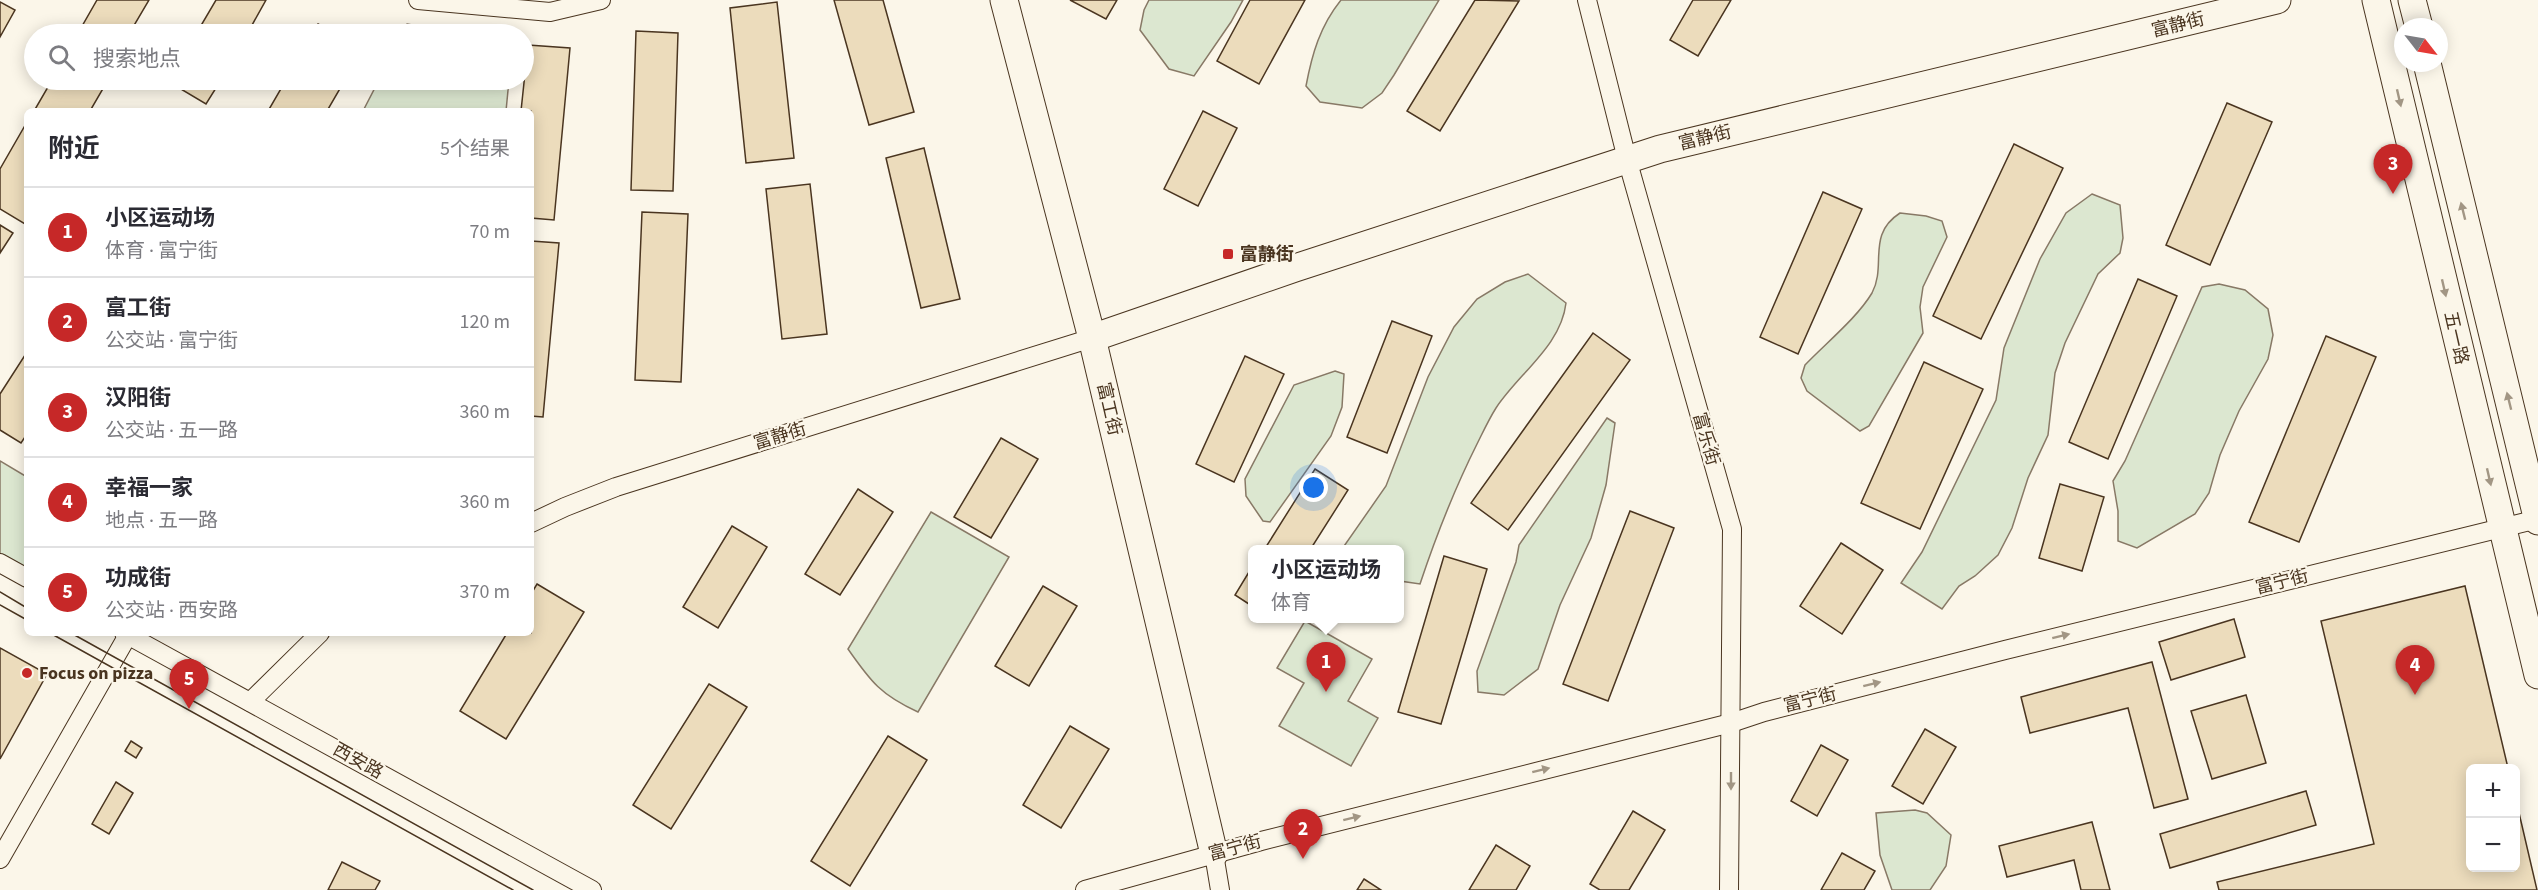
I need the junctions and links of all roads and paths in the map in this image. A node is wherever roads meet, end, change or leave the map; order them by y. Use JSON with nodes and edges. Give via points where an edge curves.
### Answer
{"nodes":[{"id":1,"x":418,"y":0,"type":"edge"},
{"id":2,"x":601,"y":0,"type":"edge"},
{"id":3,"x":1004,"y":0,"type":"edge"},
{"id":4,"x":1587,"y":0,"type":"edge"},
{"id":5,"x":2277,"y":0,"type":"edge"},
{"id":6,"x":2376,"y":0,"type":"edge"},
{"id":7,"x":2412,"y":0,"type":"edge"},
{"id":8,"x":2416,"y":18,"type":"edge"},
{"id":9,"x":2429,"y":72,"type":"edge"},
{"id":10,"x":1627,"y":159,"type":"junction"},
{"id":11,"x":1092,"y":338,"type":"junction"},
{"id":12,"x":2538,"y":520,"type":"edge"},
{"id":13,"x":534,"y":522,"type":"edge"},
{"id":14,"x":2501,"y":528,"type":"junction"},
{"id":15,"x":0,"y":563,"type":"edge"},
{"id":16,"x":24,"y":576,"type":"edge"},
{"id":17,"x":125,"y":636,"type":"edge"},
{"id":18,"x":130,"y":636,"type":"edge"},
{"id":19,"x":317,"y":636,"type":"edge"},
{"id":20,"x":2538,"y":675,"type":"edge"},
{"id":21,"x":250,"y":702,"type":"junction"},
{"id":22,"x":1731,"y":723,"type":"junction"},
{"id":23,"x":1214,"y":854,"type":"junction"},
{"id":24,"x":0,"y":859,"type":"edge"},
{"id":25,"x":592,"y":890,"type":"edge"},
{"id":26,"x":1085,"y":890,"type":"edge"},
{"id":27,"x":1220,"y":890,"type":"edge"},
{"id":28,"x":1729,"y":890,"type":"edge"}],
"edges":[{"from":1,"to":2,"type":"street","via":[[550,12]]},
{"from":3,"to":11,"type":"street","name":"富工街"},
{"from":4,"to":10,"type":"street","name":"富乐街"},
{"from":5,"to":10,"type":"street","name":"富静街"},
{"from":6,"to":14,"type":"street","name":"五一路","one_way":true},
{"from":7,"to":8,"type":"street"},
{"from":12,"to":9,"type":"street","name":"五一路","one_way":true},
{"from":10,"to":11,"type":"street","name":"富静街"},
{"from":10,"to":22,"type":"street","name":"富乐街","via":[[1732,529]]},
{"from":11,"to":13,"type":"street","name":"富静街","via":[[616,487]]},
{"from":11,"to":23,"type":"street","name":"富工街"},
{"from":12,"to":14,"type":"street","name":"富宁街"},
{"from":14,"to":20,"type":"street","name":"五一路"},
{"from":22,"to":14,"type":"street","name":"富宁街","one_way":true,"via":[[2005,650]]},
{"from":15,"to":16,"type":"street"},
{"from":17,"to":24,"type":"street"},
{"from":18,"to":21,"type":"street","name":"西安路"},
{"from":19,"to":21,"type":"street"},
{"from":21,"to":25,"type":"street","name":"西安路"},
{"from":23,"to":22,"type":"street","name":"富宁街","one_way":true},
{"from":22,"to":28,"type":"street","name":"富乐街","one_way":true},
{"from":23,"to":26,"type":"street","name":"富宁街"},
{"from":23,"to":27,"type":"street","name":"富工街"}]}
